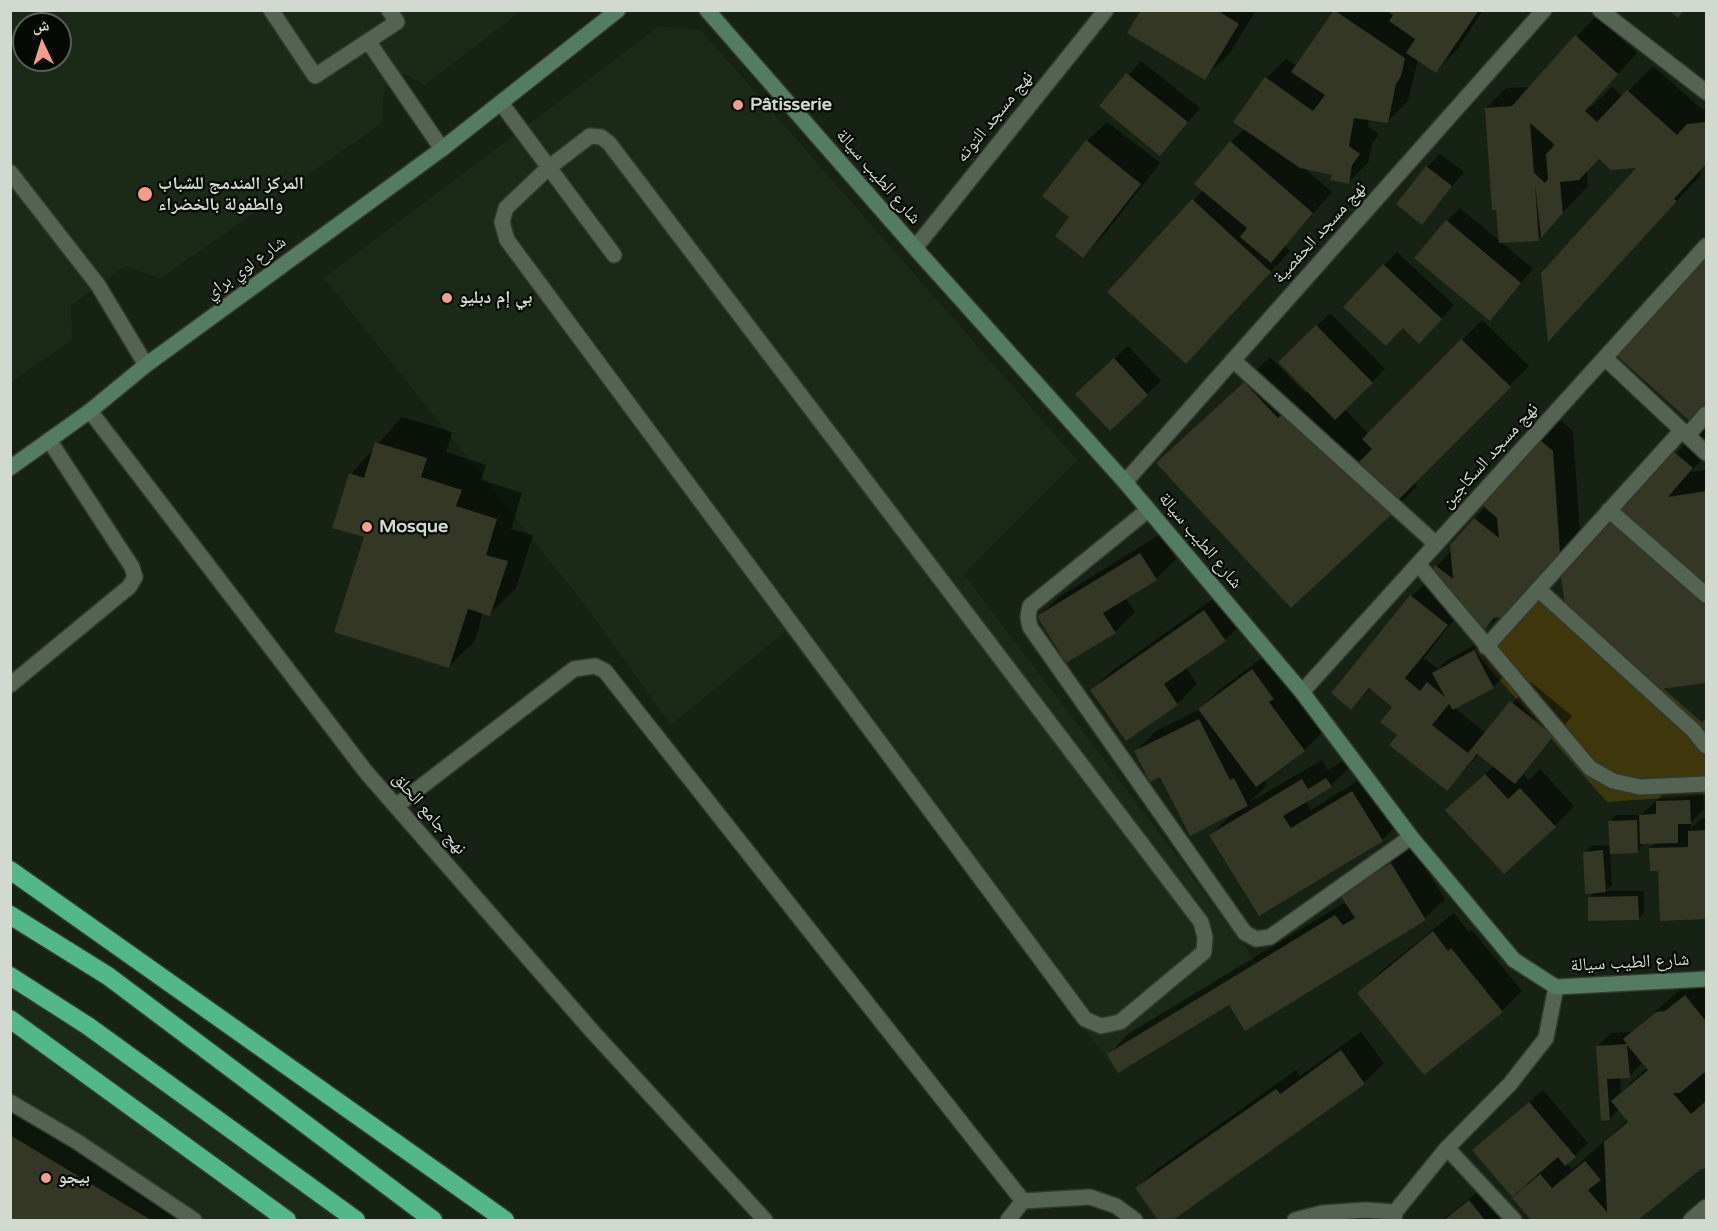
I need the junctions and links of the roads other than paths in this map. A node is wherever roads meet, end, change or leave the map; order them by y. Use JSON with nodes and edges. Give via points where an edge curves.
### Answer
{"nodes":[{"id":1,"x":271,"y":10,"type":"edge"},
{"id":2,"x":389,"y":10,"type":"edge"},
{"id":3,"x":618,"y":10,"type":"edge"},
{"id":4,"x":707,"y":10,"type":"edge"},
{"id":5,"x":1106,"y":10,"type":"edge"},
{"id":6,"x":1544,"y":10,"type":"edge"},
{"id":7,"x":1600,"y":10,"type":"edge"},
{"id":8,"x":368,"y":41,"type":"junction"},
{"id":9,"x":1707,"y":93,"type":"edge"},
{"id":10,"x":501,"y":103,"type":"junction"},
{"id":11,"x":442,"y":150,"type":"junction"},
{"id":12,"x":547,"y":169,"type":"junction"},
{"id":13,"x":10,"y":172,"type":"edge"},
{"id":14,"x":1707,"y":246,"type":"edge"},
{"id":15,"x":915,"y":248,"type":"junction"},
{"id":16,"x":614,"y":255,"type":"dead end"},
{"id":17,"x":1605,"y":358,"type":"junction"},
{"id":18,"x":1233,"y":360,"type":"junction"},
{"id":19,"x":146,"y":365,"type":"junction"},
{"id":20,"x":90,"y":411,"type":"junction"},
{"id":21,"x":1707,"y":414,"type":"edge"},
{"id":22,"x":1685,"y":433,"type":"junction"},
{"id":23,"x":49,"y":440,"type":"junction"},
{"id":24,"x":1707,"y":453,"type":"edge"},
{"id":25,"x":10,"y":468,"type":"edge"},
{"id":26,"x":1125,"y":482,"type":"junction"},
{"id":27,"x":1148,"y":510,"type":"junction"},
{"id":28,"x":1610,"y":510,"type":"junction"},
{"id":29,"x":1436,"y":544,"type":"junction"},
{"id":30,"x":1418,"y":564,"type":"junction"},
{"id":31,"x":1538,"y":589,"type":"junction"},
{"id":32,"x":1707,"y":595,"type":"edge"},
{"id":33,"x":1486,"y":647,"type":"junction"},
{"id":34,"x":10,"y":685,"type":"edge"},
{"id":35,"x":1302,"y":692,"type":"junction"},
{"id":36,"x":1707,"y":746,"type":"edge"},
{"id":37,"x":1707,"y":784,"type":"edge"},
{"id":38,"x":396,"y":806,"type":"junction"},
{"id":39,"x":1412,"y":837,"type":"junction"},
{"id":40,"x":10,"y":870,"type":"edge"},
{"id":41,"x":10,"y":915,"type":"edge"},
{"id":42,"x":10,"y":976,"type":"edge"},
{"id":43,"x":1707,"y":979,"type":"edge"},
{"id":44,"x":1556,"y":987,"type":"junction"},
{"id":45,"x":10,"y":1019,"type":"edge"},
{"id":46,"x":10,"y":1102,"type":"edge"},
{"id":47,"x":1447,"y":1148,"type":"junction"},
{"id":48,"x":1023,"y":1201,"type":"junction"},
{"id":49,"x":1394,"y":1216,"type":"edge"},
{"id":50,"x":194,"y":1221,"type":"edge"},
{"id":51,"x":287,"y":1221,"type":"edge"},
{"id":52,"x":356,"y":1221,"type":"edge"},
{"id":53,"x":433,"y":1221,"type":"edge"},
{"id":54,"x":505,"y":1221,"type":"edge"},
{"id":55,"x":765,"y":1221,"type":"edge"},
{"id":56,"x":1008,"y":1221,"type":"edge"},
{"id":57,"x":1135,"y":1221,"type":"edge"},
{"id":58,"x":1294,"y":1221,"type":"edge"},
{"id":59,"x":1514,"y":1221,"type":"edge"}],
"edges":[{"from":1,"to":8,"type":"street","via":[[315,76]]},
{"from":2,"to":8,"type":"street","via":[[397,22]]},
{"from":3,"to":10,"type":"street","name":"شارع لوي براي"},
{"from":4,"to":15,"type":"street","name":"شارع الطيب سيالة"},
{"from":5,"to":15,"type":"street","name":"نهج مسجد التوته"},
{"from":6,"to":18,"type":"street","name":"نهج مسجد الحفصية"},
{"from":7,"to":9,"type":"street"},
{"from":8,"to":11,"type":"street"},
{"from":10,"to":11,"type":"street","name":"شارع لوي براي"},
{"from":10,"to":12,"type":"street"},
{"from":11,"to":19,"type":"street","name":"شارع لوي براي"},
{"from":12,"to":12,"type":"street","via":[[590,136],[609,143],[1201,922],[1204,952],[1120,1022],[1101,1026],[1085,1019],[507,240],[502,222],[506,207]]},
{"from":12,"to":16,"type":"street"},
{"from":13,"to":19,"type":"street","via":[[98,285]]},
{"from":14,"to":17,"type":"street","name":"نهج مسجد السكاجين"},
{"from":15,"to":26,"type":"street","name":"شارع الطيب سيالة"},
{"from":17,"to":22,"type":"street"},
{"from":17,"to":29,"type":"street","name":"نهج مسجد السكاجين"},
{"from":18,"to":26,"type":"street","name":"نهج مسجد الحفصية"},
{"from":18,"to":29,"type":"street"},
{"from":19,"to":20,"type":"street","name":"شارع لوي براي"},
{"from":20,"to":23,"type":"street","name":"شارع لوي براي"},
{"from":20,"to":38,"type":"street","name":"نهج جامع الحلق"},
{"from":21,"to":22,"type":"street"},
{"from":22,"to":24,"type":"street"},
{"from":22,"to":28,"type":"street"},
{"from":23,"to":25,"type":"street","name":"شارع لوي براي"},
{"from":23,"to":34,"type":"street","via":[[132,567],[135,578]]},
{"from":26,"to":27,"type":"street","name":"شارع الطيب سيالة"},
{"from":27,"to":35,"type":"street","name":"شارع الطيب سيالة"},
{"from":27,"to":39,"type":"street","via":[[1030,606],[1030,627],[1245,933],[1256,939],[1270,937]]},
{"from":28,"to":31,"type":"street"},
{"from":28,"to":32,"type":"street"},
{"from":29,"to":30,"type":"street","name":"نهج مسجد السكاجين"},
{"from":30,"to":33,"type":"street"},
{"from":30,"to":35,"type":"street","name":"نهج مسجد السكاجين"},
{"from":31,"to":33,"type":"street"},
{"from":31,"to":36,"type":"street"},
{"from":33,"to":37,"type":"street","via":[[1590,768],[1613,782],[1640,788]]},
{"from":35,"to":39,"type":"street","name":"شارع الطيب سيالة"},
{"from":38,"to":48,"type":"street","via":[[574,669],[595,666],[605,671]]},
{"from":38,"to":55,"type":"street","name":"نهج جامع الحلق","via":[[592,1031]]},
{"from":39,"to":44,"type":"street","name":"شارع الطيب سيالة","via":[[1514,960]]},
{"from":40,"to":54,"type":"highway"},
{"from":41,"to":53,"type":"highway","via":[[108,976]]},
{"from":42,"to":52,"type":"highway","via":[[88,1026]]},
{"from":43,"to":44,"type":"street","name":"شارع الطيب سيالة"},
{"from":44,"to":47,"type":"street","via":[[1546,1038],[1510,1084]]},
{"from":45,"to":51,"type":"highway"},
{"from":46,"to":50,"type":"street","via":[[76,1141]]},
{"from":47,"to":49,"type":"street"},
{"from":47,"to":59,"type":"street"},
{"from":48,"to":56,"type":"street"},
{"from":48,"to":57,"type":"street","via":[[1090,1197],[1116,1206]]},
{"from":49,"to":58,"type":"street","via":[[1365,1210],[1322,1213]]}]}
